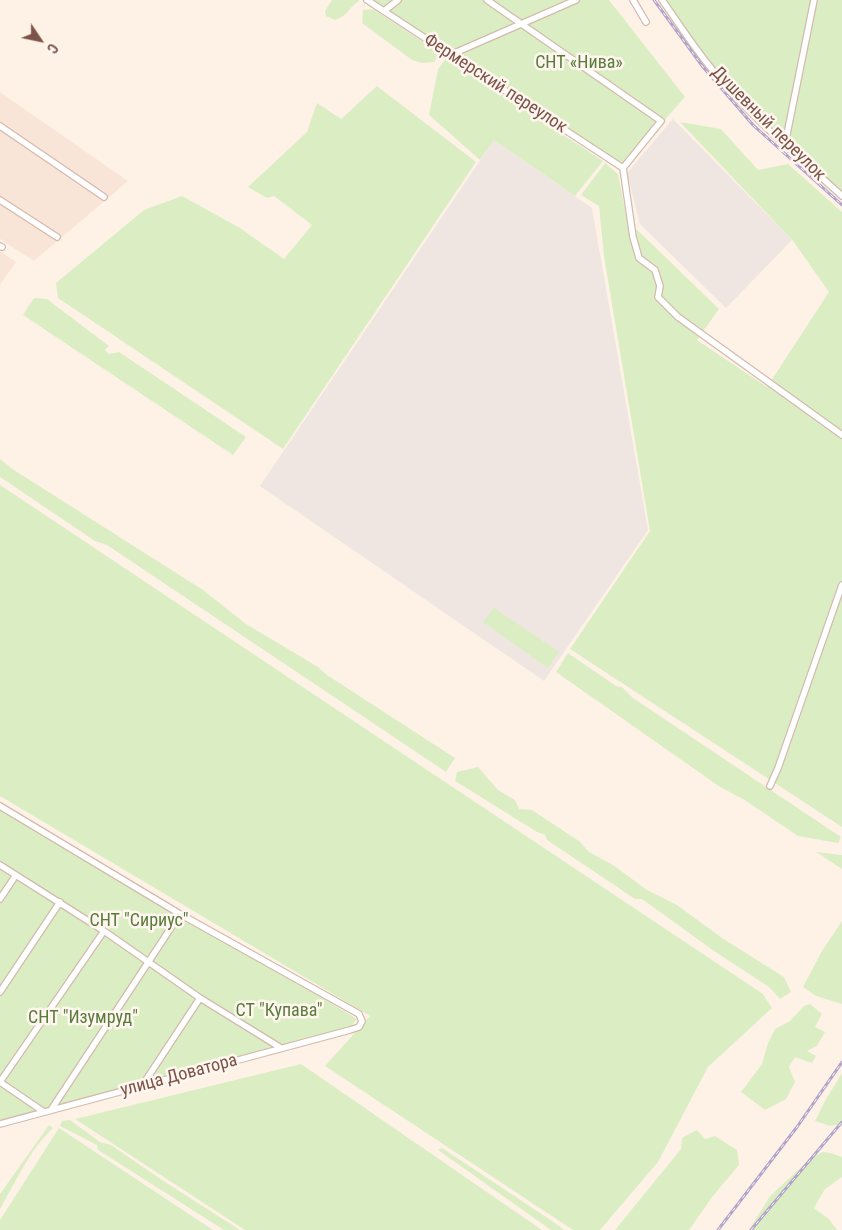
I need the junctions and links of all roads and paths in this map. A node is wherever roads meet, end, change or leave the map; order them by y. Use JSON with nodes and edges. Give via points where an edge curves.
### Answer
{"nodes":[{"id":1,"x":366,"y":0,"type":"edge"},
{"id":2,"x":398,"y":0,"type":"edge"},
{"id":3,"x":487,"y":0,"type":"edge"},
{"id":4,"x":576,"y":0,"type":"edge"},
{"id":5,"x":633,"y":0,"type":"edge"},
{"id":6,"x":662,"y":0,"type":"edge"},
{"id":7,"x":814,"y":0,"type":"edge"},
{"id":8,"x":384,"y":11,"type":"junction"},
{"id":9,"x":646,"y":22,"type":"dead end"},
{"id":10,"x":522,"y":24,"type":"junction"},
{"id":11,"x":450,"y":55,"type":"junction"},
{"id":12,"x":0,"y":126,"type":"edge"},
{"id":13,"x":783,"y":142,"type":"junction"},
{"id":14,"x":622,"y":168,"type":"junction"},
{"id":15,"x":842,"y":196,"type":"edge"},
{"id":16,"x":104,"y":197,"type":"dead end"},
{"id":17,"x":0,"y":200,"type":"edge"},
{"id":18,"x":56,"y":237,"type":"dead end"},
{"id":19,"x":842,"y":435,"type":"edge"},
{"id":20,"x":842,"y":585,"type":"edge"},
{"id":21,"x":770,"y":786,"type":"dead end"},
{"id":22,"x":0,"y":806,"type":"edge"},
{"id":23,"x":0,"y":865,"type":"edge"},
{"id":24,"x":16,"y":875,"type":"junction"},
{"id":25,"x":0,"y":900,"type":"edge"},
{"id":26,"x":60,"y":902,"type":"junction"},
{"id":27,"x":180,"y":914,"type":"junction"},
{"id":28,"x":104,"y":930,"type":"junction"},
{"id":29,"x":148,"y":962,"type":"junction"},
{"id":30,"x":0,"y":992,"type":"edge"},
{"id":31,"x":200,"y":998,"type":"junction"},
{"id":32,"x":281,"y":1048,"type":"junction"},
{"id":33,"x":0,"y":1082,"type":"edge"},
{"id":34,"x":142,"y":1086,"type":"junction"},
{"id":35,"x":51,"y":1110,"type":"junction"},
{"id":36,"x":44,"y":1112,"type":"junction"},
{"id":37,"x":0,"y":1124,"type":"edge"}],
"edges":[{"from":1,"to":8,"type":"street","name":"Фермерский переулок"},
{"from":2,"to":8,"type":"street"},
{"from":3,"to":10,"type":"street"},
{"from":4,"to":10,"type":"street"},
{"from":5,"to":9,"type":"street"},
{"from":6,"to":13,"type":"street","name":"Душевный переулок","via":[[716,74]]},
{"from":7,"to":13,"type":"street"},
{"from":8,"to":11,"type":"street","name":"Фермерский переулок"},
{"from":10,"to":11,"type":"street"},
{"from":10,"to":14,"type":"street","via":[[661,120]]},
{"from":11,"to":14,"type":"street","name":"Фермерский переулок"},
{"from":12,"to":16,"type":"street"},
{"from":13,"to":15,"type":"street","name":"Душевный переулок"},
{"from":14,"to":19,"type":"street","via":[[633,237],[639,258],[655,270],[660,286],[658,297],[678,317]]},
{"from":17,"to":18,"type":"street"},
{"from":20,"to":21,"type":"street"},
{"from":22,"to":27,"type":"street"},
{"from":23,"to":24,"type":"street"},
{"from":24,"to":25,"type":"street"},
{"from":24,"to":26,"type":"street"},
{"from":26,"to":28,"type":"street"},
{"from":26,"to":30,"type":"street"},
{"from":27,"to":29,"type":"street"},
{"from":27,"to":32,"type":"street","name":"улица Доватора","via":[[359,1014],[362,1021],[359,1027]]},
{"from":28,"to":29,"type":"street"},
{"from":28,"to":33,"type":"street"},
{"from":29,"to":31,"type":"street"},
{"from":29,"to":35,"type":"street"},
{"from":31,"to":32,"type":"street"},
{"from":31,"to":34,"type":"street"},
{"from":32,"to":34,"type":"street","name":"улица Доватора"},
{"from":33,"to":36,"type":"street"},
{"from":34,"to":35,"type":"street","name":"улица Доватора"},
{"from":35,"to":36,"type":"street","name":"улица Доватора"},
{"from":36,"to":37,"type":"street","name":"улица Доватора"}]}
